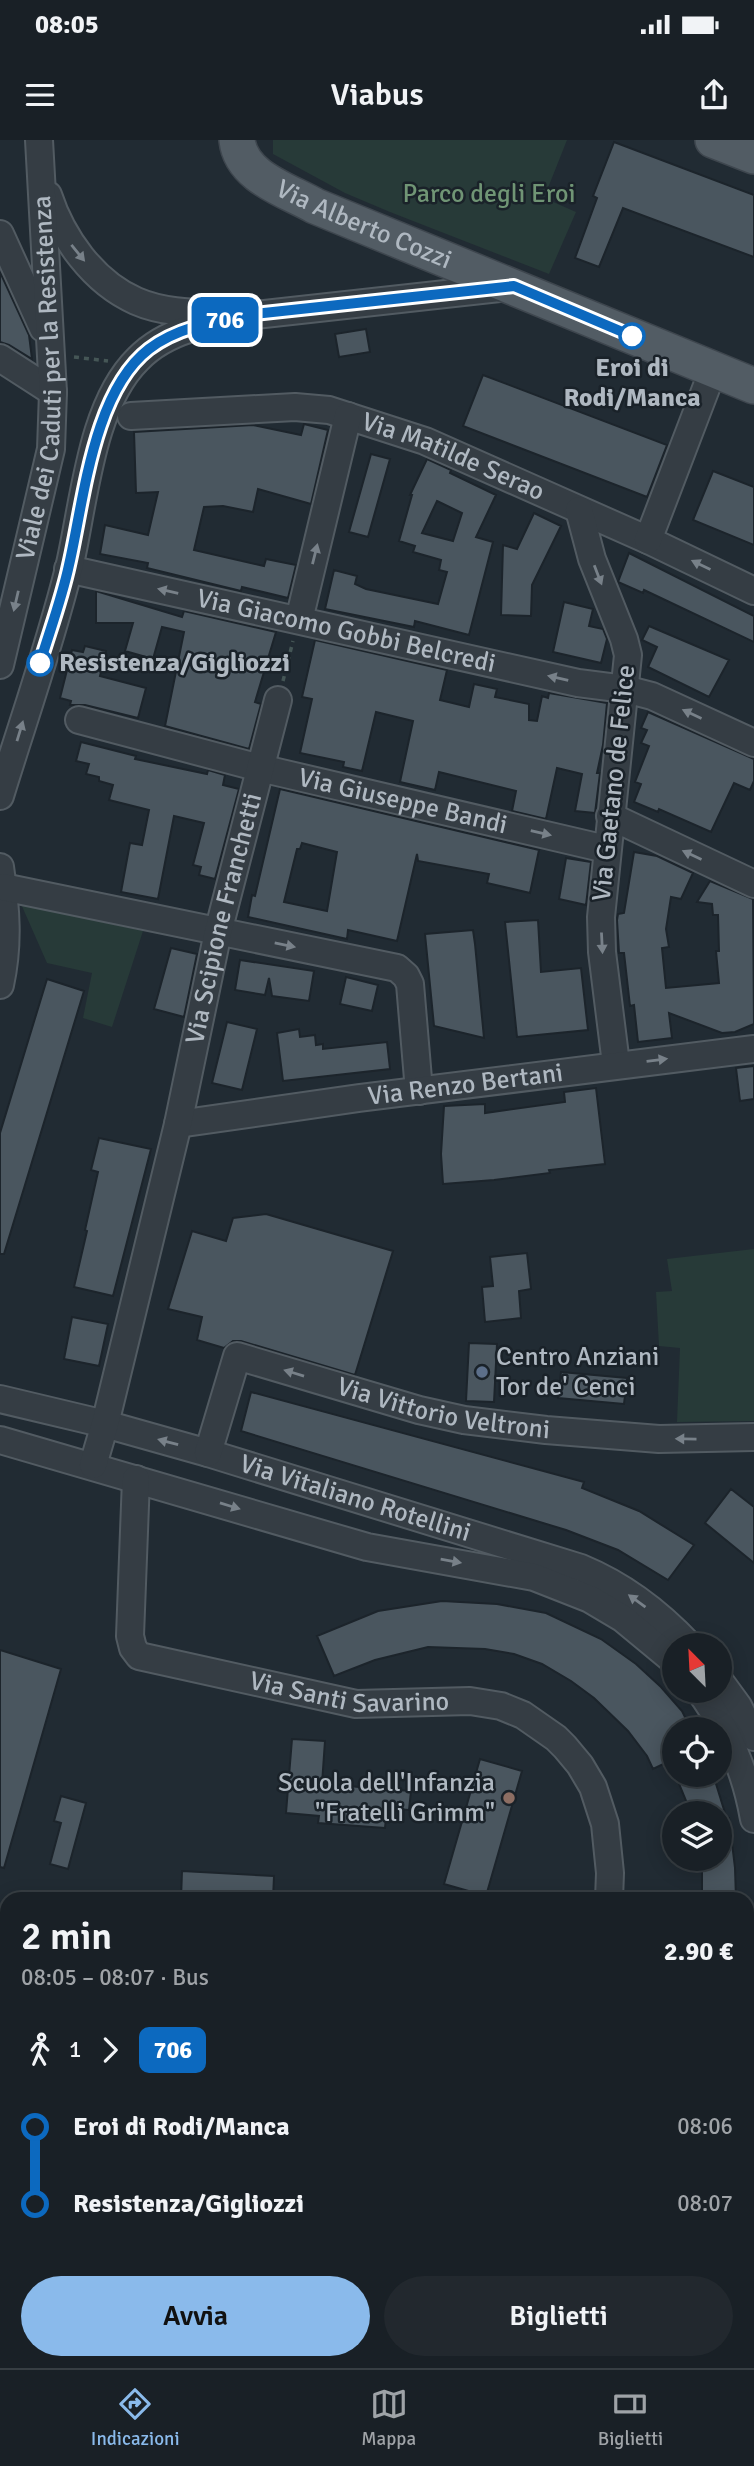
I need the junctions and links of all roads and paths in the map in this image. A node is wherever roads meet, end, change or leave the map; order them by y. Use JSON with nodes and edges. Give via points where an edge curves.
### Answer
{"nodes":[{"id":1,"x":39,"y":140,"type":"edge"},
{"id":2,"x":237,"y":140,"type":"edge"},
{"id":3,"x":259,"y":140,"type":"edge"},
{"id":4,"x":713,"y":140,"type":"edge"},
{"id":5,"x":754,"y":156,"type":"edge"},
{"id":6,"x":39,"y":170,"type":"junction"},
{"id":7,"x":257,"y":174,"type":"junction"},
{"id":8,"x":0,"y":234,"type":"edge"},
{"id":9,"x":514,"y":286,"type":"junction"},
{"id":10,"x":254,"y":314,"type":"junction"},
{"id":11,"x":50,"y":349,"type":"junction"},
{"id":12,"x":0,"y":358,"type":"edge"},
{"id":13,"x":133,"y":364,"type":"junction"},
{"id":14,"x":713,"y":370,"type":"junction"},
{"id":15,"x":754,"y":386,"type":"edge"},
{"id":16,"x":53,"y":392,"type":"junction"},
{"id":17,"x":131,"y":416,"type":"dead end"},
{"id":18,"x":348,"y":416,"type":"junction"},
{"id":19,"x":579,"y":510,"type":"junction"},
{"id":20,"x":648,"y":540,"type":"junction"},
{"id":21,"x":68,"y":569,"type":"junction"},
{"id":22,"x":754,"y":591,"type":"edge"},
{"id":23,"x":299,"y":620,"type":"junction"},
{"id":24,"x":0,"y":665,"type":"edge"},
{"id":25,"x":625,"y":689,"type":"junction"},
{"id":26,"x":278,"y":700,"type":"joint"},
{"id":27,"x":79,"y":720,"type":"dead end"},
{"id":28,"x":754,"y":743,"type":"edge"},
{"id":29,"x":260,"y":768,"type":"junction"},
{"id":30,"x":0,"y":796,"type":"edge"},
{"id":31,"x":610,"y":816,"type":"junction"},
{"id":32,"x":606,"y":849,"type":"junction"},
{"id":33,"x":754,"y":884,"type":"edge"},
{"id":34,"x":2,"y":893,"type":"edge"},
{"id":35,"x":218,"y":932,"type":"junction"},
{"id":36,"x":0,"y":980,"type":"edge"},
{"id":37,"x":754,"y":1049,"type":"edge"},
{"id":38,"x":617,"y":1065,"type":"junction"},
{"id":39,"x":419,"y":1091,"type":"junction"},
{"id":40,"x":178,"y":1124,"type":"junction"},
{"id":41,"x":0,"y":1399,"type":"edge"},
{"id":42,"x":105,"y":1424,"type":"junction"},
{"id":43,"x":754,"y":1437,"type":"edge"},
{"id":44,"x":0,"y":1440,"type":"edge"},
{"id":45,"x":208,"y":1453,"type":"junction"},
{"id":46,"x":93,"y":1465,"type":"junction"},
{"id":47,"x":136,"y":1479,"type":"junction"},
{"id":48,"x":412,"y":1515,"type":"junction"},
{"id":49,"x":404,"y":1554,"type":"junction"},
{"id":50,"x":677,"y":1633,"type":"edge"},
{"id":51,"x":662,"y":1651,"type":"edge"},
{"id":52,"x":732,"y":1698,"type":"edge"},
{"id":53,"x":707,"y":1703,"type":"edge"},
{"id":54,"x":754,"y":1737,"type":"edge"},
{"id":55,"x":754,"y":1819,"type":"edge"},
{"id":56,"x":609,"y":1892,"type":"edge"}],
"edges":[{"from":1,"to":6,"type":"street","name":"Viale dei Caduti per la Resistenza"},
{"from":2,"to":7,"type":"main road","name":"Via Alberto Cozzi","via":[[244,161]]},
{"from":3,"to":7,"type":"main road","name":"Via Alberto Cozzi"},
{"from":4,"to":5,"type":"main road"},
{"from":6,"to":10,"type":"street","name":"Viale dei Caduti per la Resistenza","one_way":true,"via":[[65,236],[80,257],[116,289],[164,309]]},
{"from":6,"to":11,"type":"street","name":"Viale dei Caduti per la Resistenza"},
{"from":7,"to":9,"type":"main road","name":"Via Alberto Cozzi","via":[[315,206]]},
{"from":8,"to":11,"type":"street"},
{"from":9,"to":10,"type":"street","name":"Viale dei Caduti per la Resistenza"},
{"from":9,"to":14,"type":"main road","name":"Via Alberto Cozzi"},
{"from":10,"to":13,"type":"street","name":"Viale dei Caduti per la Resistenza","via":[[173,334]]},
{"from":11,"to":13,"type":"path"},
{"from":11,"to":16,"type":"street","name":"Viale dei Caduti per la Resistenza"},
{"from":12,"to":16,"type":"street"},
{"from":13,"to":21,"type":"street","name":"Viale dei Caduti per la Resistenza","via":[[106,410]]},
{"from":14,"to":15,"type":"main road","name":"Via Alberto Cozzi"},
{"from":14,"to":20,"type":"street"},
{"from":16,"to":24,"type":"street","name":"Viale dei Caduti per la Resistenza","one_way":true,"via":[[47,472]]},
{"from":17,"to":18,"type":"street","name":"Via Matilde Serao","via":[[308,407]]},
{"from":18,"to":19,"type":"street","name":"Via Matilde Serao","via":[[421,440]]},
{"from":23,"to":18,"type":"street","one_way":true},
{"from":19,"to":20,"type":"street","name":"Via Matilde Serao"},
{"from":19,"to":25,"type":"street","name":"Via Gaetano de Felice","one_way":true,"via":[[592,559],[626,643]]},
{"from":22,"to":20,"type":"street","name":"Via Matilde Serao","one_way":true},
{"from":23,"to":21,"type":"street","name":"Via Giacomo Gobbi Belcredi","one_way":true},
{"from":30,"to":21,"type":"street","name":"Viale dei Caduti per la Resistenza","one_way":true},
{"from":25,"to":23,"type":"street","name":"Via Giacomo Gobbi Belcredi","one_way":true,"via":[[578,683]]},
{"from":23,"to":26,"type":"path"},
{"from":28,"to":25,"type":"street","name":"Via Giacomo Gobbi Belcredi","one_way":true},
{"from":25,"to":31,"type":"street","name":"Via Gaetano de Felice"},
{"from":26,"to":29,"type":"street","name":"Via Scipione Franchetti"},
{"from":27,"to":29,"type":"street","name":"Via Giuseppe Bandi"},
{"from":29,"to":32,"type":"street","name":"Via Giuseppe Bandi","one_way":true},
{"from":29,"to":35,"type":"street","name":"Via Scipione Franchetti"},
{"from":31,"to":32,"type":"street","name":"Via Gaetano de Felice"},
{"from":33,"to":31,"type":"street","one_way":true},
{"from":32,"to":38,"type":"street","name":"Via Gaetano de Felice","one_way":true,"via":[[601,944]]},
{"from":34,"to":35,"type":"street","via":[[94,906]]},
{"from":34,"to":36,"type":"street","via":[[6,949]]},
{"from":35,"to":39,"type":"street","one_way":true,"via":[[402,971],[410,984]]},
{"from":35,"to":40,"type":"street","name":"Via Scipione Franchetti"},
{"from":38,"to":37,"type":"street","name":"Via Renzo Bertani","one_way":true},
{"from":38,"to":39,"type":"street","name":"Via Renzo Bertani"},
{"from":39,"to":40,"type":"street","name":"Via Renzo Bertani"},
{"from":40,"to":42,"type":"street","name":"Via Scipione Franchetti"},
{"from":41,"to":42,"type":"street","name":"Via Vitaliano Rotellini"},
{"from":45,"to":42,"type":"street","name":"Via Vitaliano Rotellini","one_way":true},
{"from":42,"to":46,"type":"street","name":"Via Scipione Franchetti"},
{"from":43,"to":45,"type":"street","name":"Via Vittorio Veltroni","one_way":true,"via":[[659,1439],[464,1420],[237,1356]]},
{"from":44,"to":46,"type":"street","name":"Via Vitaliano Rotellini"},
{"from":45,"to":48,"type":"street","name":"Via Vitaliano Rotellini"},
{"from":46,"to":47,"type":"street","name":"Via Vitaliano Rotellini"},
{"from":47,"to":49,"type":"street","name":"Via Vitaliano Rotellini","one_way":true},
{"from":47,"to":56,"type":"street","name":"Via Santi Savarino","via":[[130,1636],[139,1656],[356,1704],[470,1701],[523,1715],[565,1747],[593,1787],[606,1824]]},
{"from":48,"to":49,"type":"street"},
{"from":50,"to":48,"type":"street","name":"Via Vitaliano Rotellini","one_way":true,"via":[[659,1616],[593,1573]]},
{"from":49,"to":51,"type":"street","name":"Via Vitaliano Rotellini","one_way":true,"via":[[543,1580],[590,1599],[627,1621]]},
{"from":52,"to":54,"type":"street"},
{"from":53,"to":55,"type":"street","via":[[731,1743]]}]}
